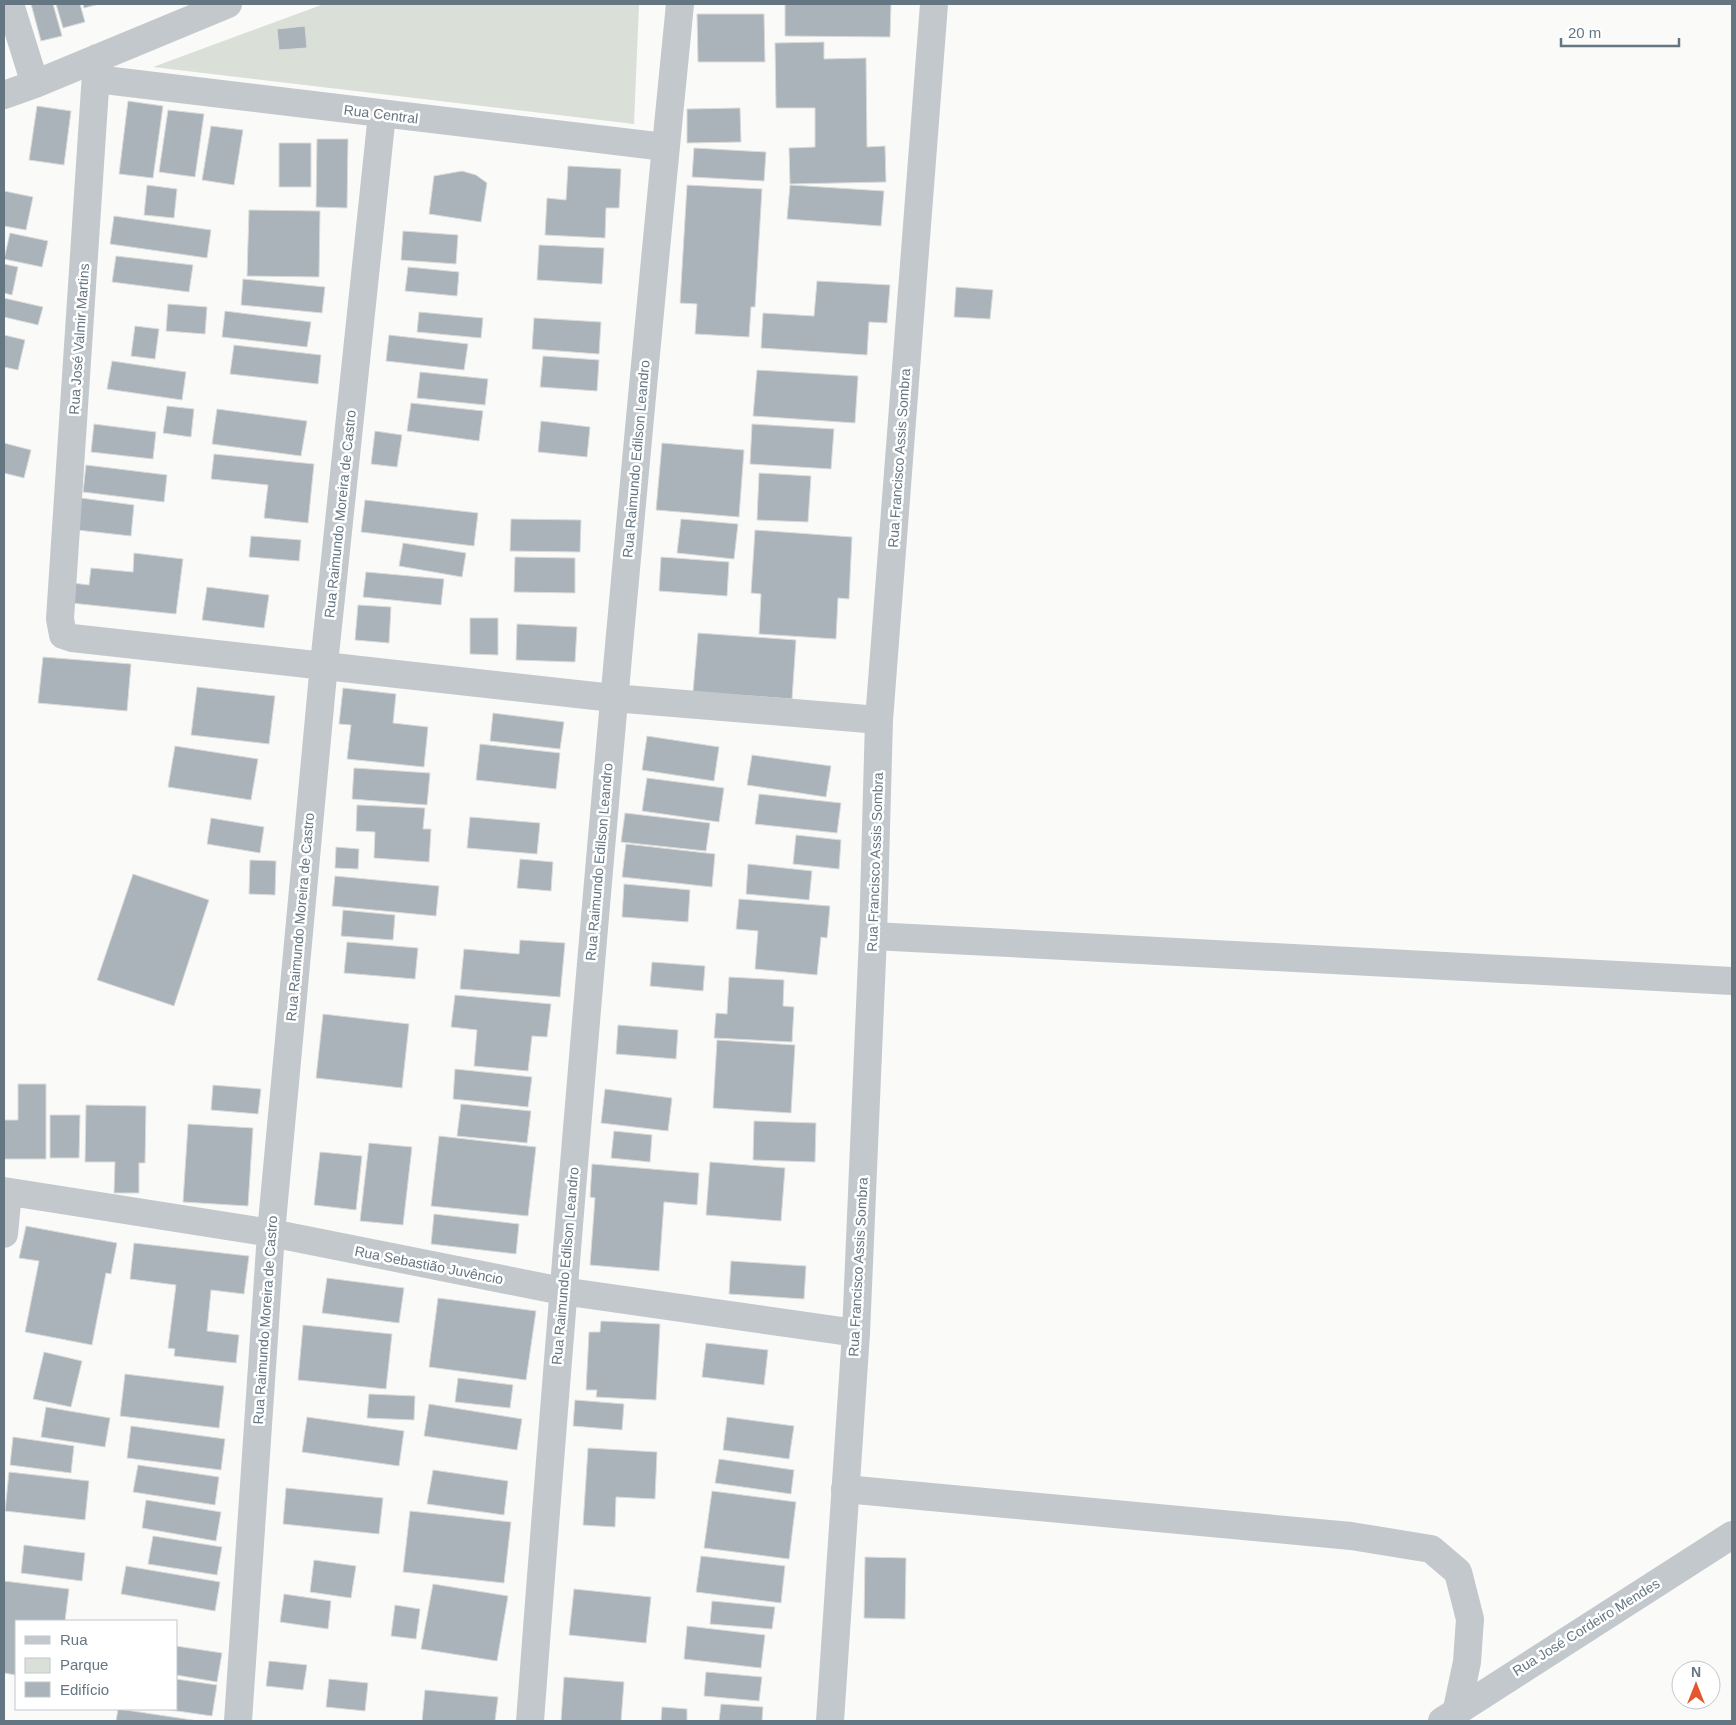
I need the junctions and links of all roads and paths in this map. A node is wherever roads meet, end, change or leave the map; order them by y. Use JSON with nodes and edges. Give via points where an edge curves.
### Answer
{"nodes":[{"id":1,"x":10,"y":4,"type":"edge"},
{"id":2,"x":228,"y":4,"type":"edge"},
{"id":3,"x":680,"y":4,"type":"edge"},
{"id":4,"x":934,"y":4,"type":"edge"},
{"id":5,"x":97,"y":69,"type":"junction"},
{"id":6,"x":35,"y":84,"type":"junction"},
{"id":7,"x":4,"y":95,"type":"edge"},
{"id":8,"x":382,"y":114,"type":"junction"},
{"id":9,"x":665,"y":147,"type":"junction"},
{"id":10,"x":324,"y":664,"type":"junction"},
{"id":11,"x":613,"y":698,"type":"junction"},
{"id":12,"x":879,"y":720,"type":"junction"},
{"id":13,"x":873,"y":936,"type":"junction"},
{"id":14,"x":1732,"y":981,"type":"edge"},
{"id":15,"x":6,"y":1192,"type":"edge"},
{"id":16,"x":271,"y":1233,"type":"junction"},
{"id":17,"x":4,"y":1234,"type":"edge"},
{"id":18,"x":562,"y":1291,"type":"junction"},
{"id":19,"x":856,"y":1333,"type":"junction"},
{"id":20,"x":845,"y":1489,"type":"junction"},
{"id":21,"x":1732,"y":1535,"type":"edge"},
{"id":22,"x":1449,"y":1715,"type":"edge"},
{"id":23,"x":238,"y":1721,"type":"edge"},
{"id":24,"x":530,"y":1721,"type":"edge"},
{"id":25,"x":830,"y":1721,"type":"edge"}],
"edges":[{"from":1,"to":6,"type":"street"},
{"from":2,"to":5,"type":"street","name":"Rua Central"},
{"from":3,"to":9,"type":"street","name":"Rua Raimundo Edilson Leandro"},
{"from":4,"to":12,"type":"street","name":"Rua Francisco Assis Sombra"},
{"from":5,"to":6,"type":"street","name":"Rua Central"},
{"from":5,"to":8,"type":"street","name":"Rua Central"},
{"from":5,"to":10,"type":"street","name":"Rua José Valmir Martins","via":[[60,619],[63,635]]},
{"from":6,"to":7,"type":"street","name":"Rua Central"},
{"from":8,"to":9,"type":"street","name":"Rua Central"},
{"from":8,"to":10,"type":"street","name":"Rua Raimundo Moreira de Castro"},
{"from":9,"to":11,"type":"street","name":"Rua Raimundo Edilson Leandro"},
{"from":10,"to":11,"type":"street"},
{"from":10,"to":16,"type":"street","name":"Rua Raimundo Moreira de Castro"},
{"from":11,"to":12,"type":"street"},
{"from":11,"to":18,"type":"street","name":"Rua Raimundo Edilson Leandro"},
{"from":12,"to":13,"type":"street","name":"Rua Francisco Assis Sombra"},
{"from":13,"to":14,"type":"street"},
{"from":13,"to":19,"type":"street","name":"Rua Francisco Assis Sombra"},
{"from":15,"to":16,"type":"street","name":"Rua Sebastião Juvêncio"},
{"from":15,"to":17,"type":"street"},
{"from":16,"to":18,"type":"street","name":"Rua Sebastião Juvêncio"},
{"from":16,"to":23,"type":"street","name":"Rua Raimundo Moreira de Castro"},
{"from":18,"to":19,"type":"street","name":"Rua Sebastião Juvêncio"},
{"from":18,"to":24,"type":"street","name":"Rua Raimundo Edilson Leandro"},
{"from":19,"to":20,"type":"street","name":"Rua Francisco Assis Sombra"},
{"from":20,"to":22,"type":"street","via":[[1351,1536],[1431,1549],[1458,1572],[1470,1619],[1468,1662]]},
{"from":20,"to":25,"type":"street","name":"Rua Francisco Assis Sombra"},
{"from":21,"to":22,"type":"street","name":"Rua José Cordeiro Mendes"}]}
